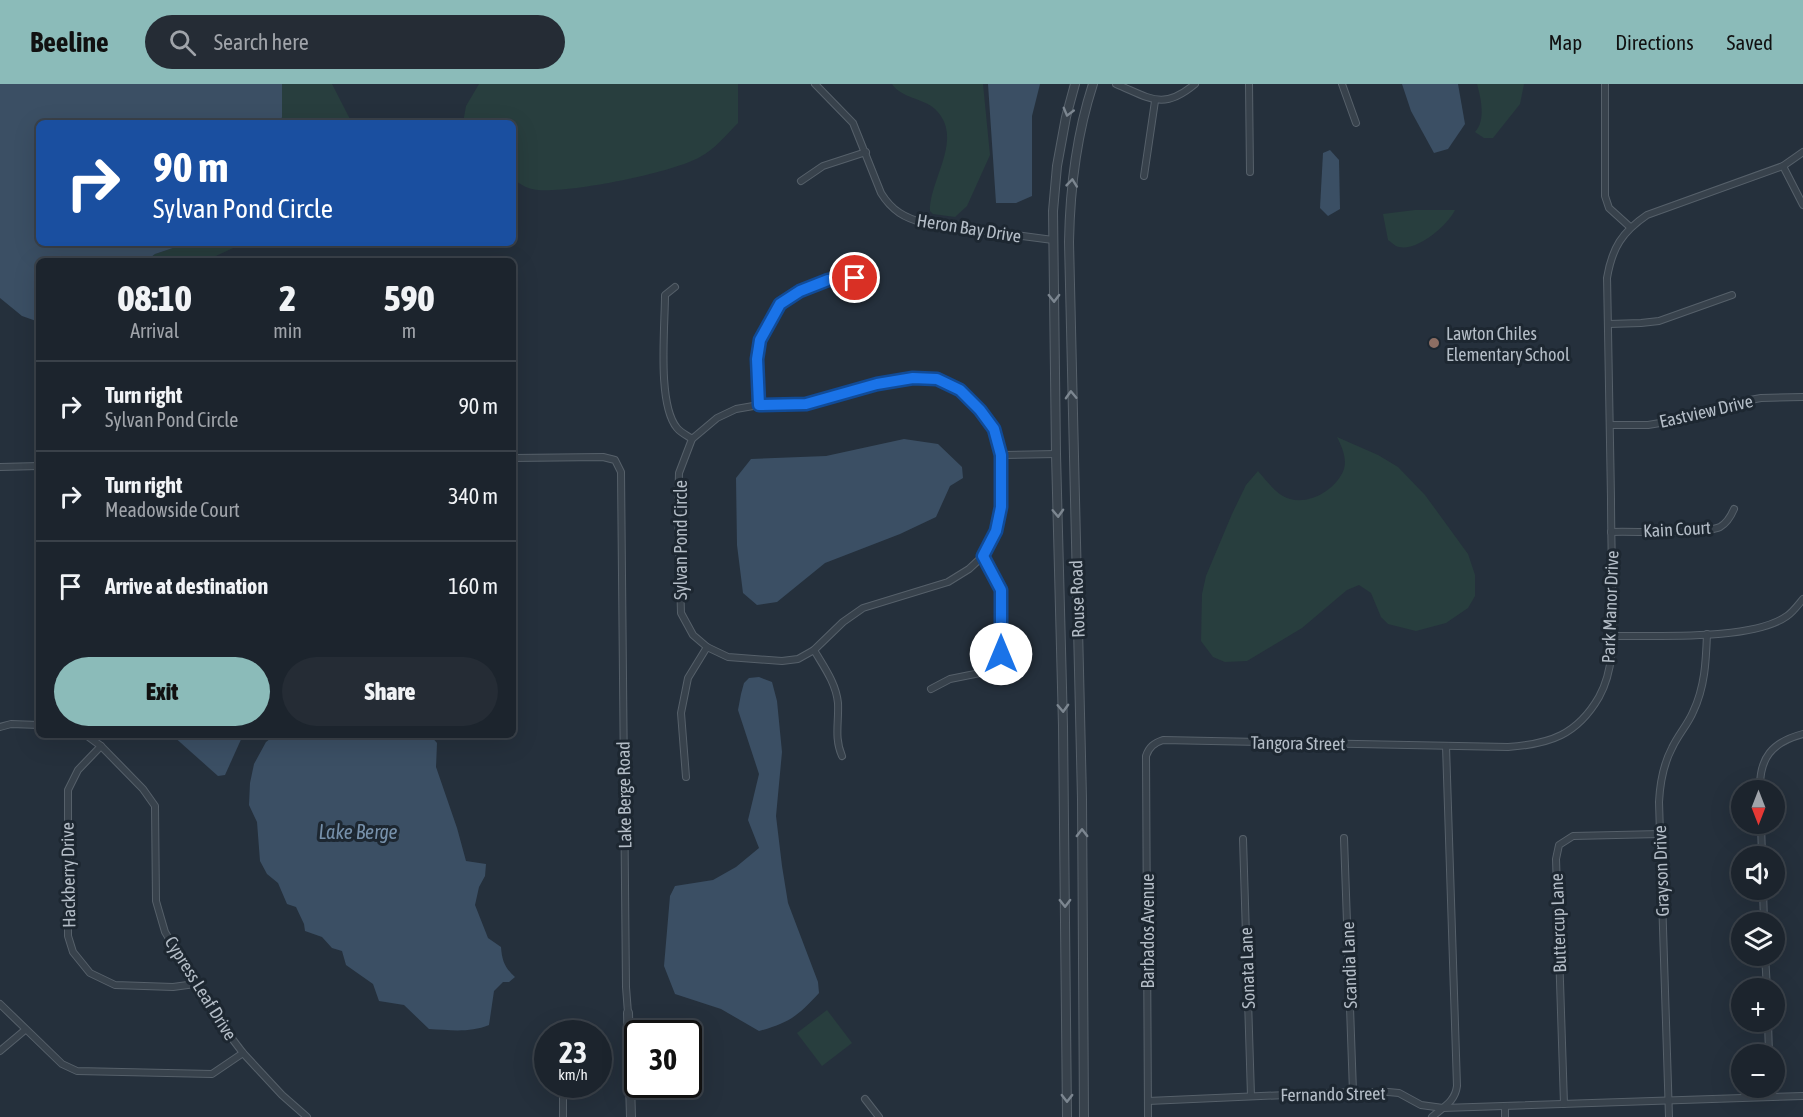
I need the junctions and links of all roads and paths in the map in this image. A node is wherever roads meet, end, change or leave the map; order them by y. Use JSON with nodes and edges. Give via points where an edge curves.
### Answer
{"nodes":[{"id":1,"x":815,"y":84,"type":"edge"},
{"id":2,"x":1076,"y":84,"type":"edge"},
{"id":3,"x":1092,"y":84,"type":"edge"},
{"id":4,"x":1116,"y":84,"type":"edge"},
{"id":5,"x":1195,"y":84,"type":"edge"},
{"id":6,"x":1249,"y":84,"type":"edge"},
{"id":7,"x":1342,"y":84,"type":"edge"},
{"id":8,"x":1605,"y":84,"type":"edge"},
{"id":9,"x":1155,"y":101,"type":"junction"},
{"id":10,"x":1356,"y":123,"type":"dead end"},
{"id":11,"x":866,"y":152,"type":"junction"},
{"id":12,"x":1803,"y":153,"type":"edge"},
{"id":13,"x":1784,"y":166,"type":"junction"},
{"id":14,"x":1250,"y":172,"type":"dead end"},
{"id":15,"x":1144,"y":176,"type":"dead end"},
{"id":16,"x":801,"y":181,"type":"dead end"},
{"id":17,"x":1803,"y":205,"type":"edge"},
{"id":18,"x":1630,"y":227,"type":"junction"},
{"id":19,"x":1053,"y":240,"type":"junction"},
{"id":20,"x":675,"y":287,"type":"dead end"},
{"id":21,"x":873,"y":287,"type":"dead end"},
{"id":22,"x":1732,"y":295,"type":"dead end"},
{"id":23,"x":1609,"y":324,"type":"junction"},
{"id":24,"x":1803,"y":398,"type":"edge"},
{"id":25,"x":759,"y":405,"type":"junction"},
{"id":26,"x":1610,"y":425,"type":"junction"},
{"id":27,"x":692,"y":440,"type":"junction"},
{"id":28,"x":1056,"y":454,"type":"junction"},
{"id":29,"x":1001,"y":455,"type":"junction"},
{"id":30,"x":516,"y":458,"type":"edge"},
{"id":31,"x":36,"y":466,"type":"edge"},
{"id":32,"x":0,"y":467,"type":"edge"},
{"id":33,"x":1734,"y":509,"type":"dead end"},
{"id":34,"x":1611,"y":532,"type":"junction"},
{"id":35,"x":983,"y":556,"type":"junction"},
{"id":36,"x":1803,"y":599,"type":"edge"},
{"id":37,"x":1707,"y":634,"type":"junction"},
{"id":38,"x":1612,"y":636,"type":"junction"},
{"id":39,"x":707,"y":647,"type":"junction"},
{"id":40,"x":814,"y":650,"type":"junction"},
{"id":41,"x":931,"y":689,"type":"dead end"},
{"id":42,"x":36,"y":725,"type":"edge"},
{"id":43,"x":0,"y":727,"type":"edge"},
{"id":44,"x":1803,"y":734,"type":"edge"},
{"id":45,"x":90,"y":738,"type":"edge"},
{"id":46,"x":101,"y":746,"type":"junction"},
{"id":47,"x":1152,"y":746,"type":"joint"},
{"id":48,"x":1446,"y":746,"type":"junction"},
{"id":49,"x":842,"y":756,"type":"dead end"},
{"id":50,"x":686,"y":777,"type":"dead end"},
{"id":51,"x":1761,"y":780,"type":"edge"},
{"id":52,"x":1660,"y":834,"type":"junction"},
{"id":53,"x":1344,"y":838,"type":"dead end"},
{"id":54,"x":1243,"y":839,"type":"dead end"},
{"id":55,"x":195,"y":984,"type":"junction"},
{"id":56,"x":0,"y":1004,"type":"edge"},
{"id":57,"x":628,"y":1013,"type":"joint"},
{"id":58,"x":25,"y":1030,"type":"junction"},
{"id":59,"x":0,"y":1051,"type":"edge"},
{"id":60,"x":243,"y":1053,"type":"junction"},
{"id":61,"x":1353,"y":1092,"type":"junction"},
{"id":62,"x":1251,"y":1096,"type":"junction"},
{"id":63,"x":1803,"y":1096,"type":"edge"},
{"id":64,"x":1785,"y":1097,"type":"edge"},
{"id":65,"x":563,"y":1098,"type":"edge"},
{"id":66,"x":1736,"y":1098,"type":"edge"},
{"id":67,"x":865,"y":1099,"type":"dead end"},
{"id":68,"x":1668,"y":1100,"type":"junction"},
{"id":69,"x":1148,"y":1101,"type":"junction"},
{"id":70,"x":1564,"y":1104,"type":"junction"},
{"id":71,"x":1505,"y":1106,"type":"junction"},
{"id":72,"x":1443,"y":1108,"type":"junction"},
{"id":73,"x":307,"y":1117,"type":"edge"},
{"id":74,"x":563,"y":1117,"type":"edge"},
{"id":75,"x":631,"y":1117,"type":"edge"},
{"id":76,"x":879,"y":1117,"type":"edge"},
{"id":77,"x":1067,"y":1117,"type":"edge"},
{"id":78,"x":1084,"y":1117,"type":"edge"},
{"id":79,"x":1148,"y":1117,"type":"edge"},
{"id":80,"x":1432,"y":1117,"type":"edge"},
{"id":81,"x":1505,"y":1117,"type":"edge"},
{"id":82,"x":1669,"y":1117,"type":"edge"}],
"edges":[{"from":1,"to":11,"type":"street","name":"Heron Bay Drive","via":[[853,123]]},
{"from":2,"to":19,"type":"street","name":"Rouse Road","one_way":true,"via":[[1057,166]]},
{"from":78,"to":3,"type":"street","name":"Rouse Road","one_way":true,"via":[[1069,242],[1076,149]]},
{"from":4,"to":9,"type":"street"},
{"from":5,"to":9,"type":"street","via":[[1185,93]]},
{"from":6,"to":14,"type":"street"},
{"from":7,"to":10,"type":"street"},
{"from":8,"to":18,"type":"street","via":[[1605,196],[1609,208]]},
{"from":9,"to":15,"type":"street"},
{"from":11,"to":16,"type":"street","via":[[823,166]]},
{"from":11,"to":19,"type":"street","name":"Heron Bay Drive","via":[[888,204],[906,218]]},
{"from":12,"to":13,"type":"street","name":"Park Manor Drive"},
{"from":13,"to":17,"type":"street"},
{"from":13,"to":18,"type":"street","name":"Park Manor Drive","via":[[1647,215]]},
{"from":18,"to":23,"type":"street","name":"Park Manor Drive","via":[[1610,262]]},
{"from":19,"to":28,"type":"street","name":"Rouse Road","one_way":true},
{"from":20,"to":27,"type":"street","via":[[665,295],[664,380],[669,411],[677,428]]},
{"from":21,"to":25,"type":"street","via":[[855,278],[828,280],[780,304],[760,340]]},
{"from":22,"to":23,"type":"street","via":[[1659,321]]},
{"from":23,"to":26,"type":"street","name":"Park Manor Drive"},
{"from":24,"to":26,"type":"street","name":"Eastview Drive","via":[[1761,398],[1666,422]]},
{"from":25,"to":27,"type":"street","name":"Sylvan Pond Circle","via":[[717,418]]},
{"from":25,"to":29,"type":"street","name":"Sylvan Pond Circle","via":[[806,404],[877,384],[937,379],[960,390],[980,410],[994,429]]},
{"from":26,"to":34,"type":"street","name":"Park Manor Drive"},
{"from":27,"to":39,"type":"street","name":"Sylvan Pond Circle","via":[[679,473],[681,613],[693,635]]},
{"from":28,"to":29,"type":"street"},
{"from":28,"to":77,"type":"street","name":"Rouse Road","one_way":true},
{"from":29,"to":35,"type":"street","name":"Sylvan Pond Circle","via":[[1001,507],[996,531]]},
{"from":30,"to":57,"type":"street","name":"Lake Berge Road","via":[[603,457],[615,460],[621,472]]},
{"from":31,"to":32,"type":"street"},
{"from":33,"to":34,"type":"street","name":"Kain Court","via":[[1720,527],[1704,531]]},
{"from":34,"to":38,"type":"street","name":"Park Manor Drive"},
{"from":35,"to":40,"type":"street","name":"Sylvan Pond Circle","via":[[948,582],[863,608]]},
{"from":35,"to":41,"type":"street","via":[[1001,590],[1001,654],[994,666]]},
{"from":36,"to":37,"type":"street","via":[[1786,616],[1764,627]]},
{"from":37,"to":38,"type":"street"},
{"from":37,"to":52,"type":"street","name":"Grayson Drive","via":[[1701,690],[1693,713],[1671,748],[1660,782]]},
{"from":38,"to":48,"type":"street","name":"Park Manor Drive","via":[[1611,664],[1600,695],[1572,729],[1532,746]]},
{"from":39,"to":40,"type":"street","name":"Sylvan Pond Circle","via":[[728,657],[782,661],[798,659]]},
{"from":39,"to":50,"type":"street","via":[[688,678],[681,713]]},
{"from":40,"to":49,"type":"street","via":[[833,682],[837,744]]},
{"from":42,"to":43,"type":"street"},
{"from":44,"to":51,"type":"street","via":[[1785,739],[1772,750],[1762,767]]},
{"from":45,"to":46,"type":"street","name":"Cypress Leaf Drive"},
{"from":46,"to":55,"type":"street","name":"Cypress Leaf Drive","via":[[155,806],[156,901],[165,932]]},
{"from":46,"to":55,"type":"street","name":"Hackberry Drive","via":[[78,770],[68,790],[69,936],[73,952],[90,973],[115,985]]},
{"from":47,"to":48,"type":"street","name":"Tangora Street","via":[[1164,740]]},
{"from":47,"to":69,"type":"street","name":"Barbados Avenue","via":[[1146,756]]},
{"from":48,"to":72,"type":"street","via":[[1458,1086],[1456,1095]]},
{"from":52,"to":68,"type":"street","name":"Grayson Drive"},
{"from":52,"to":70,"type":"street","name":"Buttercup Lane","via":[[1573,836],[1559,845],[1556,859]]},
{"from":53,"to":61,"type":"street","name":"Scandia Lane"},
{"from":54,"to":62,"type":"street","name":"Sonata Lane"},
{"from":55,"to":60,"type":"street","name":"Cypress Leaf Drive"},
{"from":56,"to":58,"type":"street","name":"Cypress Leaf Drive"},
{"from":57,"to":75,"type":"street","name":"Lake Berge Road"},
{"from":58,"to":59,"type":"street"},
{"from":58,"to":60,"type":"street","name":"Cypress Leaf Drive","via":[[62,1064],[76,1071],[212,1074]]},
{"from":60,"to":73,"type":"street","name":"Cypress Leaf Drive"},
{"from":61,"to":62,"type":"street","name":"Fernando Street"},
{"from":61,"to":72,"type":"street","name":"Fernando Street","via":[[1399,1093],[1421,1105]]},
{"from":62,"to":69,"type":"street","name":"Fernando Street"},
{"from":63,"to":64,"type":"street","name":"Fernando Street"},
{"from":65,"to":74,"type":"street"},
{"from":66,"to":68,"type":"street","name":"Fernando Street"},
{"from":67,"to":76,"type":"street"},
{"from":68,"to":70,"type":"street","name":"Fernando Street"},
{"from":68,"to":82,"type":"street","name":"Grayson Drive"},
{"from":69,"to":79,"type":"street","name":"Barbados Avenue"},
{"from":70,"to":71,"type":"street","name":"Fernando Street"},
{"from":71,"to":72,"type":"street","name":"Fernando Street"},
{"from":71,"to":81,"type":"street"},
{"from":72,"to":80,"type":"street"}]}
